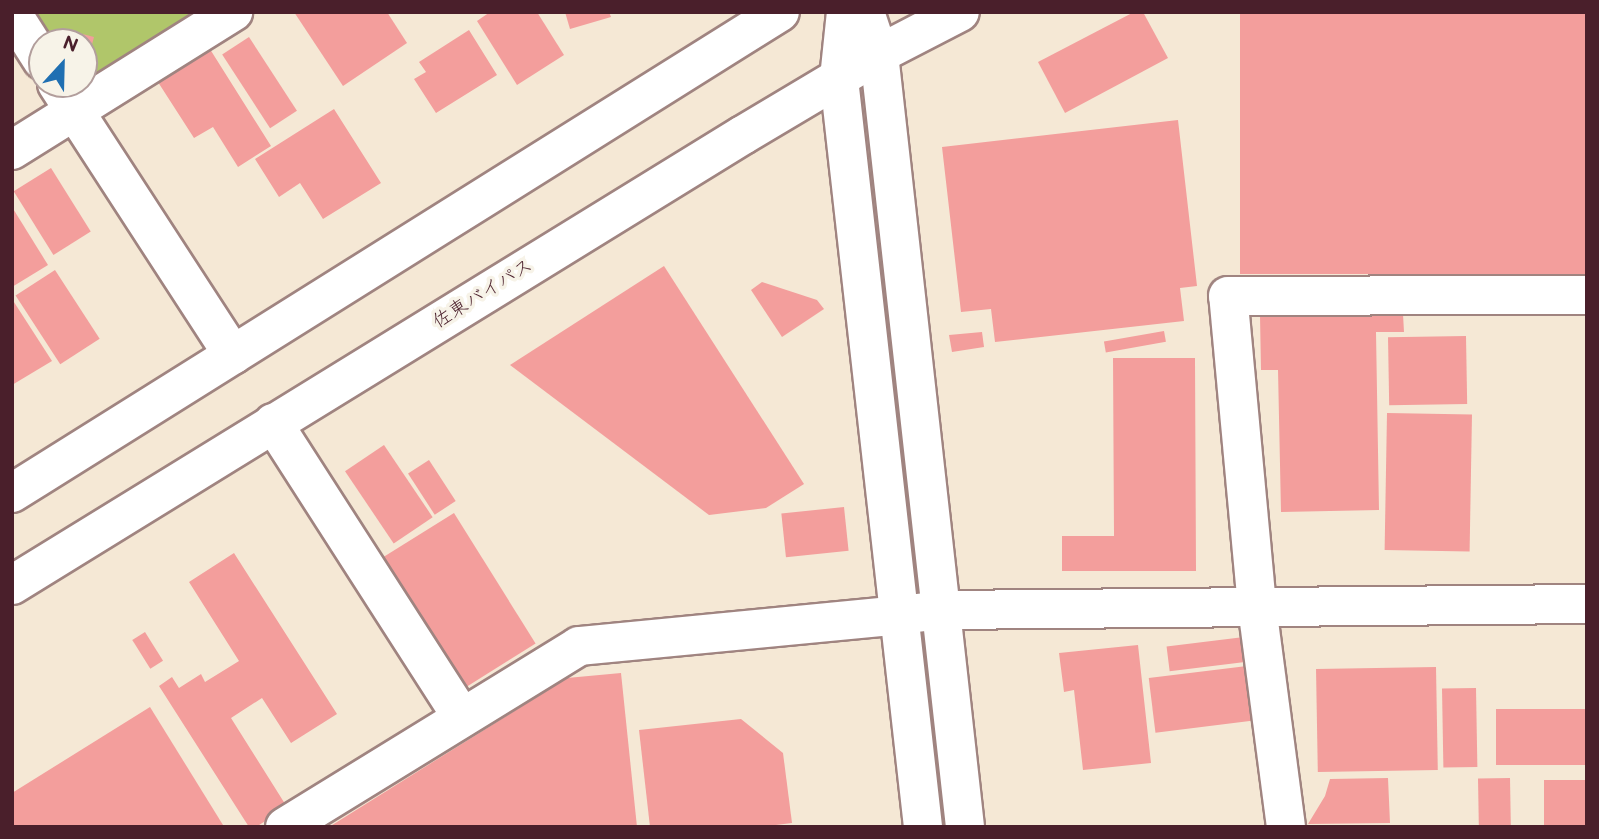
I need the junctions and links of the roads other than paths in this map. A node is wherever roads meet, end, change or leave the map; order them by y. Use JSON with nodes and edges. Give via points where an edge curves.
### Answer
{"nodes":[{"id":1,"x":233,"y":12,"type":"edge"},
{"id":2,"x":780,"y":12,"type":"edge"},
{"id":3,"x":846,"y":12,"type":"edge"},
{"id":4,"x":865,"y":12,"type":"edge"},
{"id":5,"x":960,"y":12,"type":"edge"},
{"id":6,"x":12,"y":13,"type":"edge"},
{"id":7,"x":28,"y":38,"type":"edge"},
{"id":8,"x":879,"y":54,"type":"junction"},
{"id":9,"x":839,"y":79,"type":"junction"},
{"id":10,"x":98,"y":81,"type":"edge"},
{"id":11,"x":65,"y":98,"type":"edge"},
{"id":12,"x":12,"y":150,"type":"edge"},
{"id":13,"x":1587,"y":295,"type":"edge"},
{"id":14,"x":233,"y":355,"type":"junction"},
{"id":15,"x":273,"y":423,"type":"junction"},
{"id":16,"x":12,"y":494,"type":"edge"},
{"id":17,"x":12,"y":585,"type":"edge"},
{"id":18,"x":1587,"y":604,"type":"edge"},
{"id":19,"x":1257,"y":607,"type":"junction"},
{"id":20,"x":942,"y":610,"type":"junction"},
{"id":21,"x":901,"y":615,"type":"junction"},
{"id":22,"x":462,"y":717,"type":"junction"},
{"id":23,"x":285,"y":827,"type":"edge"},
{"id":24,"x":923,"y":827,"type":"edge"},
{"id":25,"x":965,"y":827,"type":"edge"},
{"id":26,"x":1286,"y":827,"type":"edge"}],
"edges":[{"from":1,"to":10,"type":"main road"},
{"from":2,"to":14,"type":"main road"},
{"from":3,"to":9,"type":"main road"},
{"from":4,"to":8,"type":"main road"},
{"from":5,"to":8,"type":"main road","name":"佐東バイパス"},
{"from":6,"to":7,"type":"main road"},
{"from":8,"to":9,"type":"main road","name":"佐東バイパス"},
{"from":8,"to":20,"type":"main road"},
{"from":9,"to":15,"type":"main road","name":"佐東バイパス"},
{"from":9,"to":21,"type":"main road"},
{"from":11,"to":12,"type":"main road"},
{"from":11,"to":14,"type":"main road"},
{"from":13,"to":19,"type":"main road","via":[[1228,296]]},
{"from":14,"to":16,"type":"main road"},
{"from":15,"to":17,"type":"main road","name":"佐東バイパス"},
{"from":15,"to":22,"type":"main road"},
{"from":18,"to":19,"type":"main road"},
{"from":19,"to":20,"type":"main road"},
{"from":19,"to":26,"type":"main road"},
{"from":20,"to":21,"type":"main road"},
{"from":20,"to":25,"type":"main road"},
{"from":21,"to":22,"type":"main road","via":[[579,646]]},
{"from":21,"to":24,"type":"main road"},
{"from":22,"to":23,"type":"main road"}]}
